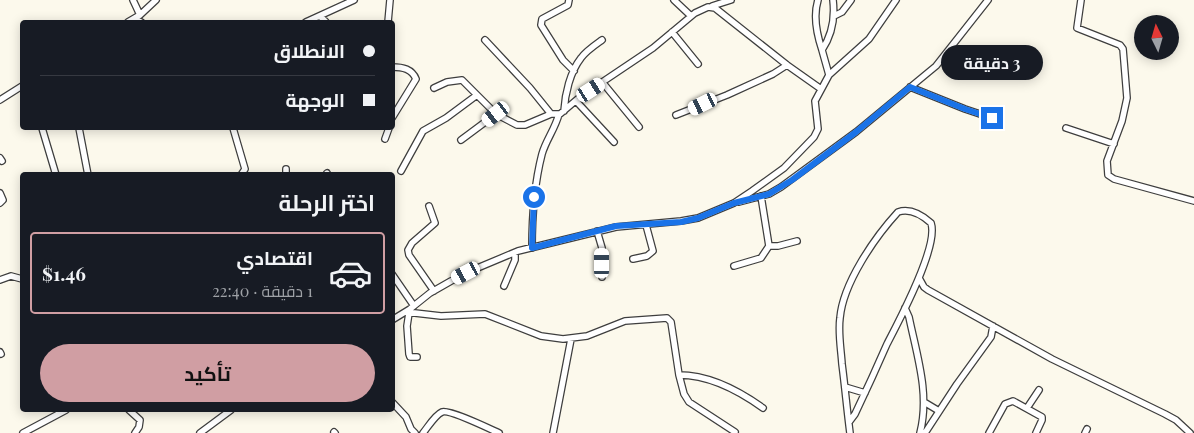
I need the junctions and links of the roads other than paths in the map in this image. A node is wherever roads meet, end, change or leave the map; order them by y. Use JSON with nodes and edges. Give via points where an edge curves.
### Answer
{"nodes":[{"id":1,"x":133,"y":0,"type":"edge"},
{"id":2,"x":156,"y":0,"type":"edge"},
{"id":3,"x":354,"y":0,"type":"edge"},
{"id":4,"x":390,"y":0,"type":"edge"},
{"id":5,"x":569,"y":0,"type":"edge"},
{"id":6,"x":674,"y":0,"type":"edge"},
{"id":7,"x":731,"y":0,"type":"edge"},
{"id":8,"x":818,"y":0,"type":"edge"},
{"id":9,"x":834,"y":0,"type":"edge"},
{"id":10,"x":851,"y":0,"type":"edge"},
{"id":11,"x":896,"y":0,"type":"edge"},
{"id":12,"x":988,"y":0,"type":"edge"},
{"id":13,"x":1081,"y":0,"type":"edge"},
{"id":14,"x":712,"y":6,"type":"junction"},
{"id":15,"x":320,"y":16,"type":"junction"},
{"id":16,"x":690,"y":16,"type":"junction"},
{"id":17,"x":834,"y":16,"type":"junction"},
{"id":18,"x":137,"y":17,"type":"junction"},
{"id":19,"x":132,"y":20,"type":"edge"},
{"id":20,"x":139,"y":20,"type":"edge"},
{"id":21,"x":311,"y":20,"type":"edge"},
{"id":22,"x":324,"y":20,"type":"edge"},
{"id":23,"x":388,"y":20,"type":"edge"},
{"id":24,"x":672,"y":32,"type":"junction"},
{"id":25,"x":485,"y":40,"type":"dead end"},
{"id":26,"x":602,"y":40,"type":"dead end"},
{"id":27,"x":822,"y":50,"type":"junction"},
{"id":28,"x":698,"y":64,"type":"dead end"},
{"id":29,"x":787,"y":65,"type":"junction"},
{"id":30,"x":395,"y":68,"type":"edge"},
{"id":31,"x":574,"y":71,"type":"junction"},
{"id":32,"x":829,"y":75,"type":"junction"},
{"id":33,"x":603,"y":83,"type":"junction"},
{"id":34,"x":20,"y":87,"type":"edge"},
{"id":35,"x":910,"y":87,"type":"junction"},
{"id":36,"x":434,"y":88,"type":"dead end"},
{"id":37,"x":821,"y":89,"type":"junction"},
{"id":38,"x":477,"y":95,"type":"junction"},
{"id":39,"x":0,"y":100,"type":"edge"},
{"id":40,"x":576,"y":101,"type":"junction"},
{"id":41,"x":395,"y":113,"type":"edge"},
{"id":42,"x":561,"y":113,"type":"junction"},
{"id":43,"x":496,"y":114,"type":"junction"},
{"id":44,"x":551,"y":114,"type":"junction"},
{"id":45,"x":676,"y":115,"type":"dead end"},
{"id":46,"x":992,"y":118,"type":"dead end"},
{"id":47,"x":639,"y":127,"type":"dead end"},
{"id":48,"x":1066,"y":128,"type":"dead end"},
{"id":49,"x":43,"y":130,"type":"edge"},
{"id":50,"x":79,"y":130,"type":"edge"},
{"id":51,"x":234,"y":130,"type":"edge"},
{"id":52,"x":388,"y":130,"type":"edge"},
{"id":53,"x":385,"y":139,"type":"dead end"},
{"id":54,"x":461,"y":140,"type":"dead end"},
{"id":55,"x":614,"y":142,"type":"dead end"},
{"id":56,"x":1114,"y":144,"type":"junction"},
{"id":57,"x":401,"y":171,"type":"dead end"},
{"id":58,"x":55,"y":172,"type":"edge"},
{"id":59,"x":87,"y":172,"type":"edge"},
{"id":60,"x":244,"y":172,"type":"edge"},
{"id":61,"x":0,"y":193,"type":"edge"},
{"id":62,"x":761,"y":196,"type":"junction"},
{"id":63,"x":1194,"y":201,"type":"edge"},
{"id":64,"x":0,"y":203,"type":"edge"},
{"id":65,"x":734,"y":203,"type":"junction"},
{"id":66,"x":429,"y":206,"type":"dead end"},
{"id":67,"x":646,"y":225,"type":"junction"},
{"id":68,"x":597,"y":231,"type":"junction"},
{"id":69,"x":797,"y":241,"type":"dead end"},
{"id":70,"x":769,"y":246,"type":"junction"},
{"id":71,"x":532,"y":248,"type":"junction"},
{"id":72,"x":515,"y":253,"type":"junction"},
{"id":73,"x":633,"y":259,"type":"dead end"},
{"id":74,"x":734,"y":266,"type":"dead end"},
{"id":75,"x":20,"y":276,"type":"edge"},
{"id":76,"x":602,"y":277,"type":"dead end"},
{"id":77,"x":395,"y":278,"type":"edge"},
{"id":78,"x":919,"y":278,"type":"junction"},
{"id":79,"x":0,"y":280,"type":"edge"},
{"id":80,"x":504,"y":286,"type":"dead end"},
{"id":81,"x":434,"y":291,"type":"junction"},
{"id":82,"x":414,"y":306,"type":"junction"},
{"id":83,"x":904,"y":308,"type":"junction"},
{"id":84,"x":407,"y":312,"type":"junction"},
{"id":85,"x":395,"y":318,"type":"edge"},
{"id":86,"x":993,"y":326,"type":"junction"},
{"id":87,"x":571,"y":339,"type":"junction"},
{"id":88,"x":417,"y":358,"type":"dead end"},
{"id":89,"x":679,"y":375,"type":"junction"},
{"id":90,"x":845,"y":387,"type":"junction"},
{"id":91,"x":1039,"y":390,"type":"dead end"},
{"id":92,"x":865,"y":393,"type":"junction"},
{"id":93,"x":924,"y":402,"type":"junction"},
{"id":94,"x":395,"y":405,"type":"edge"},
{"id":95,"x":763,"y":408,"type":"dead end"},
{"id":96,"x":1027,"y":408,"type":"junction"},
{"id":97,"x":939,"y":411,"type":"junction"},
{"id":98,"x":62,"y":412,"type":"edge"},
{"id":99,"x":131,"y":412,"type":"edge"},
{"id":100,"x":228,"y":412,"type":"edge"},
{"id":101,"x":849,"y":422,"type":"junction"},
{"id":102,"x":735,"y":432,"type":"edge"},
{"id":103,"x":22,"y":433,"type":"edge"},
{"id":104,"x":135,"y":433,"type":"edge"},
{"id":105,"x":200,"y":433,"type":"edge"},
{"id":106,"x":415,"y":433,"type":"edge"},
{"id":107,"x":423,"y":433,"type":"edge"},
{"id":108,"x":498,"y":433,"type":"edge"},
{"id":109,"x":553,"y":433,"type":"edge"},
{"id":110,"x":850,"y":433,"type":"edge"},
{"id":111,"x":920,"y":433,"type":"edge"},
{"id":112,"x":925,"y":433,"type":"edge"},
{"id":113,"x":989,"y":433,"type":"edge"},
{"id":114,"x":1036,"y":433,"type":"edge"},
{"id":115,"x":1190,"y":433,"type":"edge"}],
"edges":[{"from":1,"to":18,"type":"street"},
{"from":2,"to":18,"type":"street"},
{"from":3,"to":15,"type":"street"},
{"from":4,"to":23,"type":"street"},
{"from":5,"to":31,"type":"street","via":[[568,5],[542,19],[541,24],[562,60]]},
{"from":6,"to":16,"type":"street"},
{"from":7,"to":14,"type":"street"},
{"from":8,"to":27,"type":"street","via":[[817,30]]},
{"from":9,"to":17,"type":"street"},
{"from":10,"to":17,"type":"street","via":[[842,12]]},
{"from":11,"to":32,"type":"street","via":[[869,39]]},
{"from":12,"to":35,"type":"street","via":[[936,66]]},
{"from":13,"to":56,"type":"street","via":[[1077,28],[1123,49],[1127,98]]},
{"from":14,"to":16,"type":"street"},
{"from":14,"to":29,"type":"street"},
{"from":15,"to":21,"type":"street"},
{"from":15,"to":22,"type":"street"},
{"from":16,"to":24,"type":"street"},
{"from":17,"to":27,"type":"street"},
{"from":18,"to":19,"type":"street"},
{"from":18,"to":20,"type":"street"},
{"from":24,"to":28,"type":"street"},
{"from":24,"to":33,"type":"street"},
{"from":25,"to":44,"type":"street"},
{"from":26,"to":31,"type":"street","via":[[584,54]]},
{"from":27,"to":32,"type":"street"},
{"from":29,"to":37,"type":"street"},
{"from":29,"to":45,"type":"street","via":[[728,95]]},
{"from":30,"to":41,"type":"street","via":[[410,70],[416,79]]},
{"from":31,"to":42,"type":"street"},
{"from":32,"to":37,"type":"street"},
{"from":33,"to":40,"type":"street"},
{"from":33,"to":47,"type":"street"},
{"from":34,"to":39,"type":"street"},
{"from":35,"to":46,"type":"street"},
{"from":35,"to":62,"type":"street","via":[[792,180]]},
{"from":36,"to":38,"type":"street","via":[[462,80]]},
{"from":37,"to":65,"type":"street","via":[[814,106],[818,129],[814,137],[784,168]]},
{"from":38,"to":43,"type":"street"},
{"from":38,"to":57,"type":"street","via":[[423,130]]},
{"from":40,"to":42,"type":"street"},
{"from":40,"to":55,"type":"street"},
{"from":42,"to":44,"type":"street"},
{"from":42,"to":71,"type":"street","via":[[544,148],[538,172]]},
{"from":43,"to":44,"type":"street","via":[[521,126]]},
{"from":43,"to":54,"type":"street"},
{"from":48,"to":56,"type":"street"},
{"from":49,"to":58,"type":"street"},
{"from":50,"to":59,"type":"street"},
{"from":51,"to":60,"type":"street","via":[[245,166]]},
{"from":52,"to":53,"type":"street"},
{"from":56,"to":63,"type":"street","via":[[1107,161],[1109,176]]},
{"from":61,"to":64,"type":"street","via":[[3,200]]},
{"from":62,"to":65,"type":"street"},
{"from":62,"to":70,"type":"street"},
{"from":65,"to":67,"type":"street","via":[[698,218]]},
{"from":66,"to":81,"type":"street","via":[[435,223],[408,250]]},
{"from":67,"to":68,"type":"street","via":[[616,226]]},
{"from":67,"to":73,"type":"street","via":[[653,251]]},
{"from":68,"to":71,"type":"street"},
{"from":68,"to":76,"type":"street","via":[[602,248]]},
{"from":69,"to":70,"type":"street"},
{"from":70,"to":74,"type":"street","via":[[761,258]]},
{"from":71,"to":72,"type":"street"},
{"from":72,"to":80,"type":"street"},
{"from":72,"to":81,"type":"street","via":[[475,269]]},
{"from":75,"to":79,"type":"street"},
{"from":77,"to":82,"type":"street"},
{"from":78,"to":83,"type":"street"},
{"from":78,"to":86,"type":"street","via":[[928,290]]},
{"from":78,"to":90,"type":"street","via":[[932,225],[923,217],[901,210],[853,276],[843,304],[839,328]]},
{"from":81,"to":82,"type":"street"},
{"from":82,"to":84,"type":"street"},
{"from":83,"to":92,"type":"street"},
{"from":83,"to":93,"type":"street","via":[[917,354]]},
{"from":84,"to":85,"type":"street"},
{"from":84,"to":87,"type":"street","via":[[440,316],[485,314],[541,336]]},
{"from":84,"to":88,"type":"street","via":[[409,354]]},
{"from":86,"to":97,"type":"street","via":[[991,337]]},
{"from":86,"to":115,"type":"street","via":[[1052,359],[1165,414]]},
{"from":87,"to":89,"type":"street","via":[[626,320],[667,318],[671,322]]},
{"from":87,"to":109,"type":"street"},
{"from":89,"to":95,"type":"street","via":[[727,386]]},
{"from":89,"to":102,"type":"street","via":[[689,402]]},
{"from":90,"to":92,"type":"street"},
{"from":90,"to":101,"type":"street"},
{"from":91,"to":96,"type":"street"},
{"from":92,"to":101,"type":"street"},
{"from":93,"to":97,"type":"street"},
{"from":93,"to":111,"type":"street"},
{"from":94,"to":106,"type":"street"},
{"from":96,"to":113,"type":"street","via":[[1013,401],[1005,404]]},
{"from":96,"to":114,"type":"street","via":[[1042,417]]},
{"from":97,"to":112,"type":"street"},
{"from":98,"to":103,"type":"street"},
{"from":99,"to":104,"type":"street","via":[[140,420]]},
{"from":100,"to":105,"type":"street"},
{"from":101,"to":110,"type":"street"},
{"from":107,"to":108,"type":"street","via":[[445,412]]}]}
